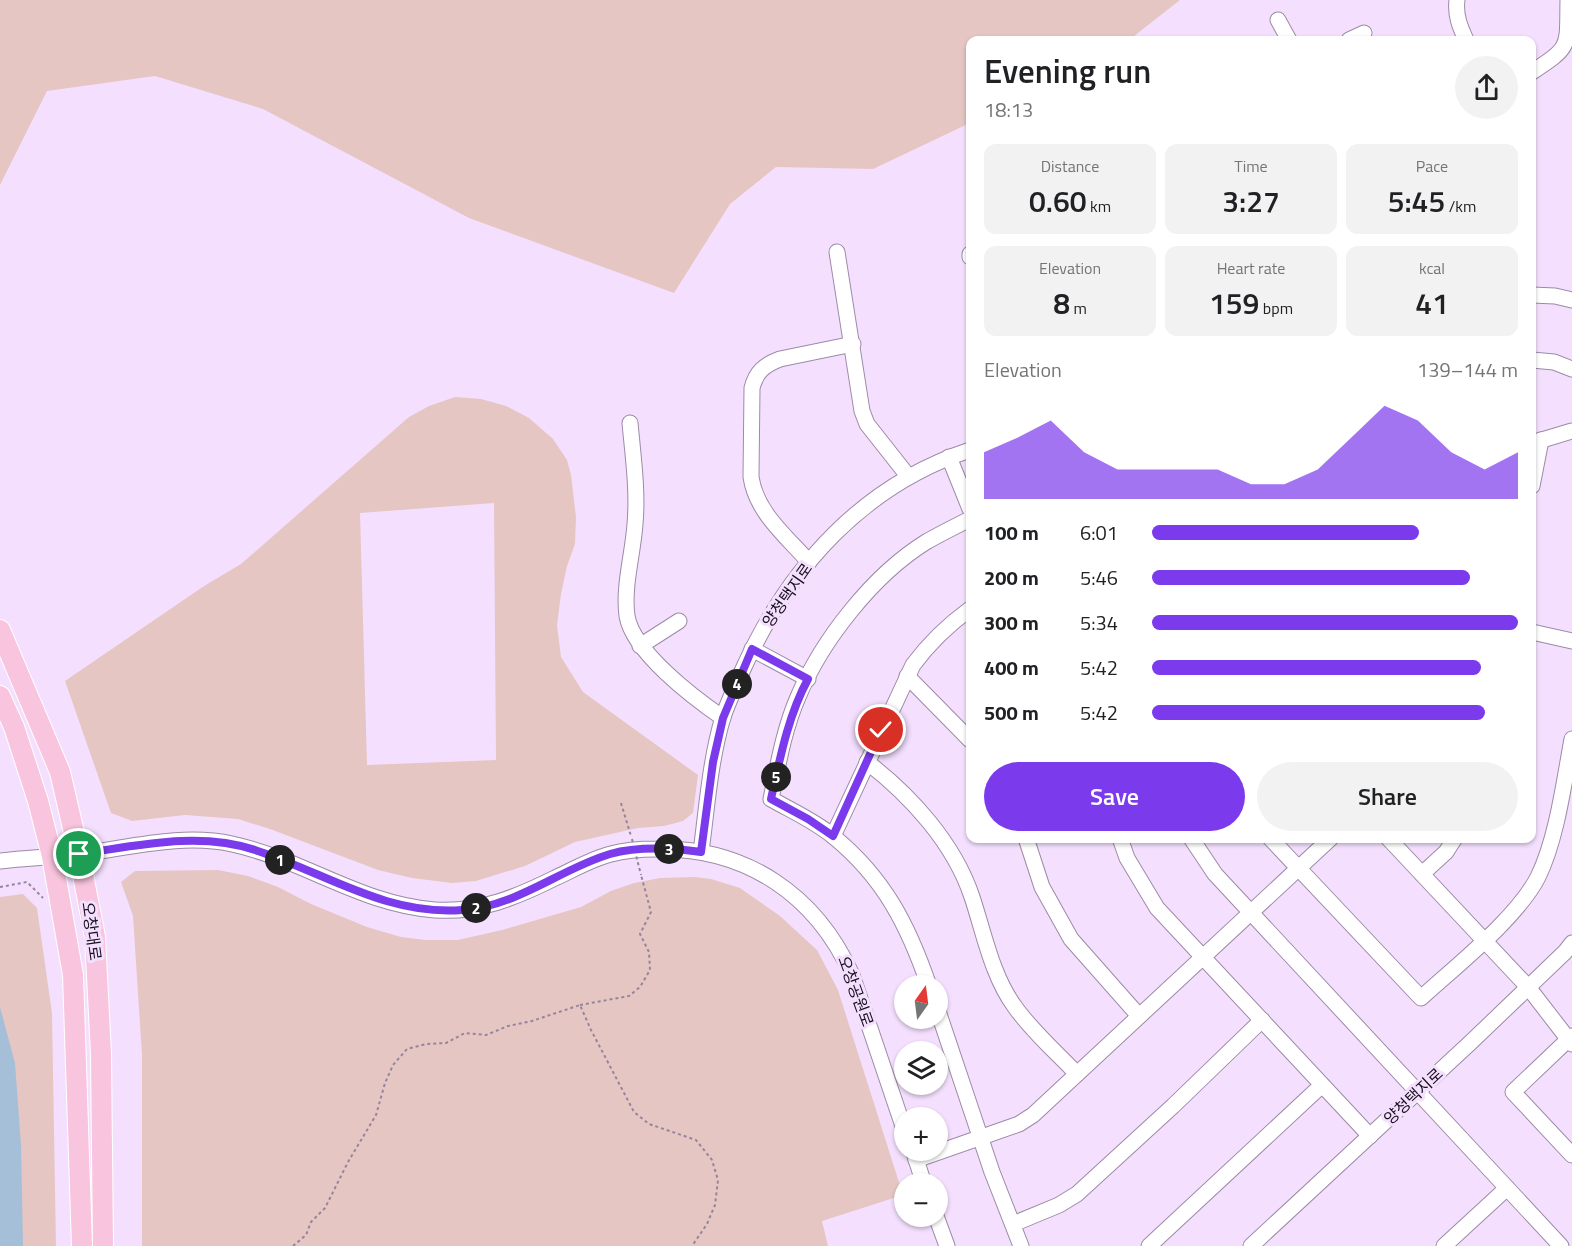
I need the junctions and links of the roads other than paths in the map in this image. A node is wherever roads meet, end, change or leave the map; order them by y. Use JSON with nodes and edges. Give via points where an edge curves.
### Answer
{"nodes":[{"id":1,"x":1457,"y":0,"type":"edge"},
{"id":2,"x":1568,"y":0,"type":"edge"},
{"id":3,"x":1278,"y":20,"type":"dead end"},
{"id":4,"x":1364,"y":33,"type":"dead end"},
{"id":5,"x":1287,"y":36,"type":"edge"},
{"id":6,"x":1358,"y":36,"type":"edge"},
{"id":7,"x":1464,"y":36,"type":"edge"},
{"id":8,"x":1536,"y":69,"type":"edge"},
{"id":9,"x":837,"y":252,"type":"dead end"},
{"id":10,"x":1536,"y":295,"type":"edge"},
{"id":11,"x":1572,"y":300,"type":"edge"},
{"id":12,"x":853,"y":344,"type":"junction"},
{"id":13,"x":1536,"y":360,"type":"edge"},
{"id":14,"x":1572,"y":369,"type":"edge"},
{"id":15,"x":630,"y":423,"type":"dead end"},
{"id":16,"x":1572,"y":432,"type":"edge"},
{"id":17,"x":1536,"y":442,"type":"edge"},
{"id":18,"x":966,"y":451,"type":"edge"},
{"id":19,"x":949,"y":457,"type":"junction"},
{"id":20,"x":908,"y":476,"type":"junction"},
{"id":21,"x":966,"y":499,"type":"edge"},
{"id":22,"x":966,"y":521,"type":"edge"},
{"id":23,"x":809,"y":562,"type":"junction"},
{"id":24,"x":966,"y":612,"type":"edge"},
{"id":25,"x":679,"y":621,"type":"dead end"},
{"id":26,"x":0,"y":630,"type":"edge"},
{"id":27,"x":1536,"y":633,"type":"edge"},
{"id":28,"x":1572,"y":641,"type":"edge"},
{"id":29,"x":640,"y":646,"type":"junction"},
{"id":30,"x":752,"y":649,"type":"junction"},
{"id":31,"x":907,"y":676,"type":"junction"},
{"id":32,"x":808,"y":679,"type":"junction"},
{"id":33,"x":0,"y":696,"type":"edge"},
{"id":34,"x":723,"y":718,"type":"junction"},
{"id":35,"x":966,"y":736,"type":"edge"},
{"id":36,"x":1572,"y":740,"type":"edge"},
{"id":37,"x":867,"y":762,"type":"junction"},
{"id":38,"x":833,"y":836,"type":"junction"},
{"id":39,"x":1028,"y":843,"type":"edge"},
{"id":40,"x":1122,"y":843,"type":"edge"},
{"id":41,"x":1194,"y":843,"type":"edge"},
{"id":42,"x":1275,"y":843,"type":"edge"},
{"id":43,"x":1326,"y":843,"type":"edge"},
{"id":44,"x":1393,"y":843,"type":"edge"},
{"id":45,"x":1452,"y":843,"type":"edge"},
{"id":46,"x":701,"y":852,"type":"junction"},
{"id":47,"x":79,"y":854,"type":"junction"},
{"id":48,"x":52,"y":856,"type":"junction"},
{"id":49,"x":0,"y":861,"type":"edge"},
{"id":50,"x":1299,"y":869,"type":"junction"},
{"id":51,"x":1422,"y":874,"type":"junction"},
{"id":52,"x":1251,"y":913,"type":"junction"},
{"id":53,"x":1484,"y":940,"type":"junction"},
{"id":54,"x":1572,"y":943,"type":"edge"},
{"id":55,"x":1203,"y":958,"type":"junction"},
{"id":56,"x":925,"y":975,"type":"edge"},
{"id":57,"x":1528,"y":987,"type":"junction"},
{"id":58,"x":1139,"y":1016,"type":"junction"},
{"id":59,"x":1262,"y":1020,"type":"junction"},
{"id":60,"x":944,"y":1029,"type":"edge"},
{"id":61,"x":1571,"y":1040,"type":"edge"},
{"id":62,"x":1077,"y":1074,"type":"junction"},
{"id":63,"x":1322,"y":1085,"type":"junction"},
{"id":64,"x":1418,"y":1092,"type":"junction"},
{"id":65,"x":897,"y":1107,"type":"edge"},
{"id":66,"x":1370,"y":1136,"type":"junction"},
{"id":67,"x":980,"y":1138,"type":"junction"},
{"id":68,"x":948,"y":1146,"type":"edge"},
{"id":69,"x":1572,"y":1155,"type":"edge"},
{"id":70,"x":1507,"y":1188,"type":"junction"},
{"id":71,"x":1012,"y":1224,"type":"junction"},
{"id":72,"x":940,"y":1227,"type":"edge"},
{"id":73,"x":82,"y":1246,"type":"edge"},
{"id":74,"x":103,"y":1246,"type":"edge"},
{"id":75,"x":947,"y":1246,"type":"edge"},
{"id":76,"x":1021,"y":1246,"type":"edge"},
{"id":77,"x":1149,"y":1246,"type":"edge"},
{"id":78,"x":1251,"y":1246,"type":"edge"},
{"id":79,"x":1444,"y":1246,"type":"edge"},
{"id":80,"x":1561,"y":1246,"type":"edge"}],
"edges":[{"from":1,"to":7,"type":"street","via":[[1458,22]]},
{"from":2,"to":8,"type":"street","via":[[1566,43],[1558,55]]},
{"from":3,"to":5,"type":"street"},
{"from":4,"to":6,"type":"street"},
{"from":9,"to":12,"type":"street"},
{"from":10,"to":11,"type":"street"},
{"from":12,"to":20,"type":"street","via":[[867,424]]},
{"from":12,"to":23,"type":"street","via":[[768,363],[759,370],[752,388],[753,489],[765,513]]},
{"from":13,"to":14,"type":"street"},
{"from":15,"to":29,"type":"street","via":[[635,521],[627,617]]},
{"from":16,"to":17,"type":"street"},
{"from":18,"to":19,"type":"street","name":"양청택지로"},
{"from":19,"to":20,"type":"street","name":"양청택지로"},
{"from":19,"to":21,"type":"street"},
{"from":20,"to":23,"type":"street","name":"양청택지로","via":[[856,513]]},
{"from":22,"to":32,"type":"street","via":[[926,543],[883,576],[828,643]]},
{"from":23,"to":30,"type":"street","name":"양청택지로","via":[[768,619]]},
{"from":24,"to":31,"type":"street","via":[[929,644]]},
{"from":25,"to":29,"type":"street"},
{"from":26,"to":47,"type":"main road","name":"오창대로","via":[[60,772]]},
{"from":27,"to":28,"type":"street"},
{"from":29,"to":34,"type":"street"},
{"from":30,"to":32,"type":"street"},
{"from":30,"to":34,"type":"street","name":"양청택지로"},
{"from":31,"to":35,"type":"street"},
{"from":31,"to":37,"type":"street"},
{"from":32,"to":38,"type":"street","via":[[789,724],[771,799]]},
{"from":33,"to":48,"type":"main road","name":"오창대로","via":[[14,727]]},
{"from":34,"to":46,"type":"street","name":"양청택지로"},
{"from":36,"to":53,"type":"street","via":[[1551,841],[1537,878]]},
{"from":37,"to":38,"type":"street"},
{"from":37,"to":62,"type":"street","via":[[924,818],[959,864],[994,964],[1014,1007]]},
{"from":38,"to":56,"type":"street","via":[[856,857],[893,903],[908,928]]},
{"from":39,"to":58,"type":"street","via":[[1042,887],[1071,939]]},
{"from":40,"to":55,"type":"street","via":[[1157,908]]},
{"from":41,"to":52,"type":"street","via":[[1215,874]]},
{"from":42,"to":50,"type":"street"},
{"from":43,"to":50,"type":"street"},
{"from":44,"to":51,"type":"street"},
{"from":45,"to":51,"type":"street"},
{"from":46,"to":47,"type":"street","name":"오창공원로","via":[[647,849],[612,854],[504,900],[462,910],[392,904],[255,849],[228,843],[180,841]]},
{"from":46,"to":65,"type":"street","name":"오창공원로","via":[[740,862],[771,878],[803,903],[830,934],[852,975]]},
{"from":47,"to":48,"type":"street","name":"오창공원로"},
{"from":47,"to":74,"type":"main road","name":"오창대로","via":[[95,937]]},
{"from":48,"to":49,"type":"street","name":"오창공원로"},
{"from":48,"to":73,"type":"main road","name":"오창대로","via":[[73,975]]},
{"from":50,"to":52,"type":"street"},
{"from":50,"to":53,"type":"street","via":[[1421,998]]},
{"from":51,"to":53,"type":"street"},
{"from":52,"to":55,"type":"street"},
{"from":52,"to":64,"type":"street"},
{"from":53,"to":57,"type":"street"},
{"from":54,"to":57,"type":"street","name":"양청택지로"},
{"from":55,"to":58,"type":"street"},
{"from":55,"to":59,"type":"street"},
{"from":57,"to":61,"type":"street"},
{"from":57,"to":64,"type":"street","name":"양청택지로"},
{"from":58,"to":62,"type":"street"},
{"from":59,"to":63,"type":"street"},
{"from":59,"to":71,"type":"street","via":[[1077,1194]]},
{"from":60,"to":67,"type":"street"},
{"from":61,"to":69,"type":"street","via":[[1513,1092]]},
{"from":62,"to":67,"type":"street","via":[[1019,1124]]},
{"from":63,"to":66,"type":"street"},
{"from":63,"to":77,"type":"street"},
{"from":64,"to":66,"type":"street","name":"양청택지로"},
{"from":64,"to":70,"type":"street"},
{"from":66,"to":78,"type":"street","name":"양청택지로"},
{"from":67,"to":68,"type":"street"},
{"from":67,"to":71,"type":"street"},
{"from":70,"to":79,"type":"street"},
{"from":70,"to":80,"type":"street"},
{"from":71,"to":76,"type":"street"},
{"from":72,"to":75,"type":"street"}]}
